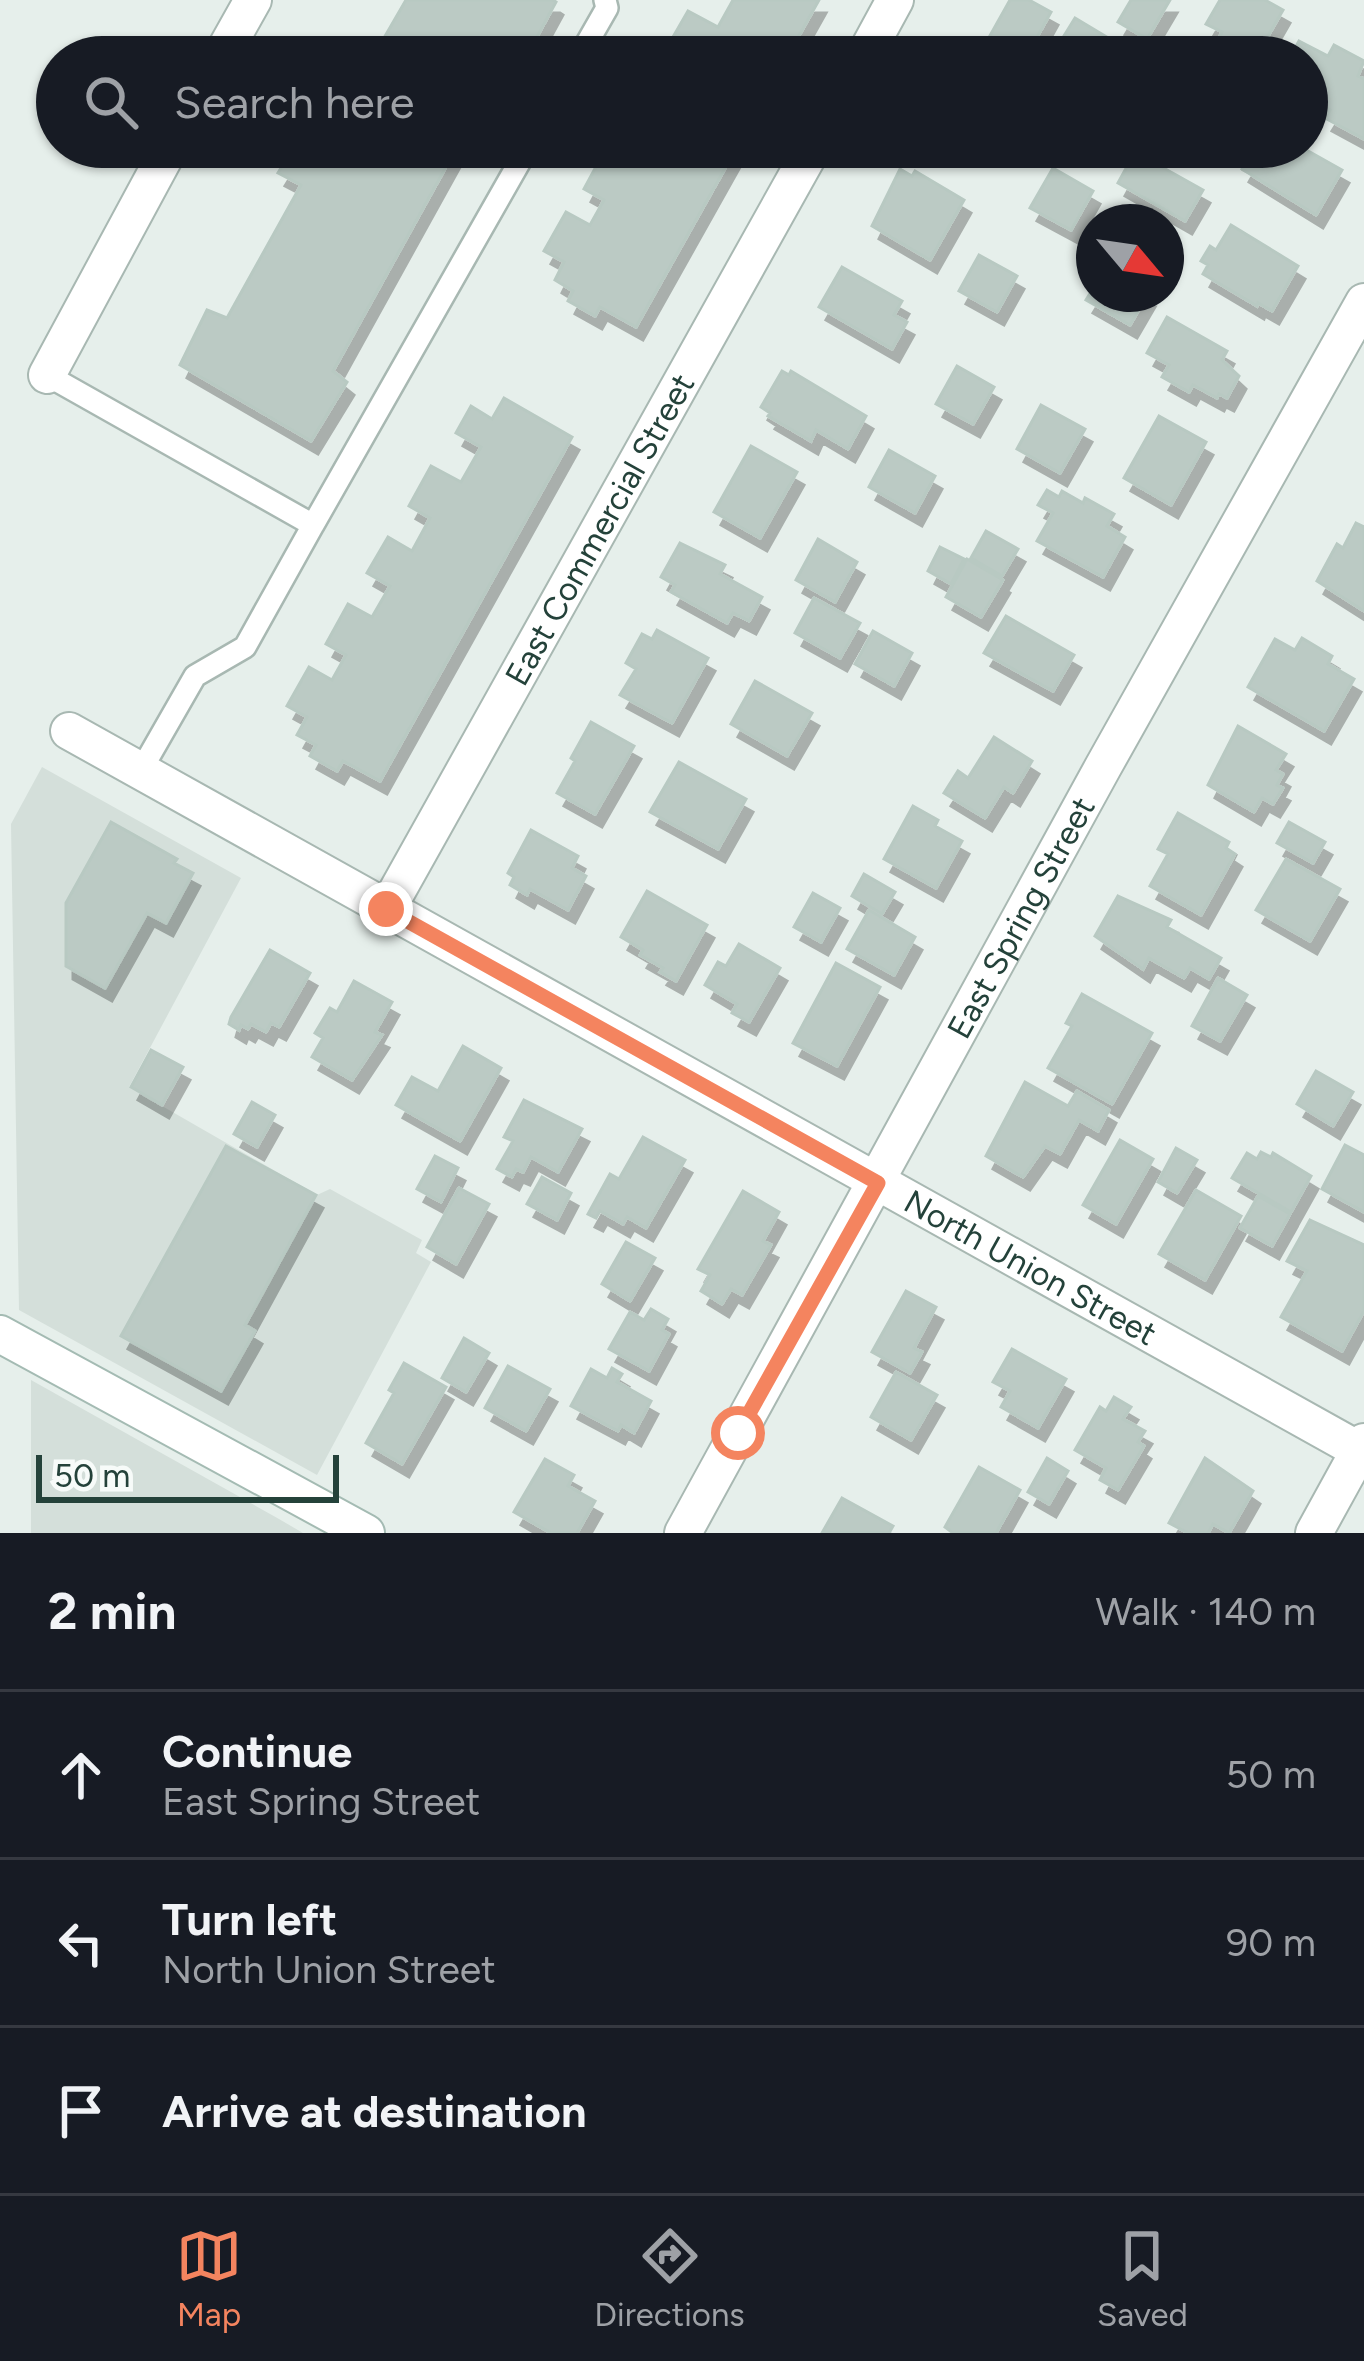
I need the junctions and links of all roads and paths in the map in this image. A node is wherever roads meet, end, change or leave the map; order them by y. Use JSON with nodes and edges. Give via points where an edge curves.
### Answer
{"nodes":[{"id":1,"x":253,"y":0,"type":"edge"},
{"id":2,"x":605,"y":0,"type":"edge"},
{"id":3,"x":895,"y":0,"type":"edge"},
{"id":4,"x":233,"y":36,"type":"edge"},
{"id":5,"x":591,"y":36,"type":"edge"},
{"id":6,"x":875,"y":36,"type":"edge"},
{"id":7,"x":159,"y":168,"type":"edge"},
{"id":8,"x":516,"y":168,"type":"edge"},
{"id":9,"x":801,"y":168,"type":"edge"},
{"id":10,"x":1364,"y":302,"type":"edge"},
{"id":11,"x":47,"y":375,"type":"joint"},
{"id":12,"x":313,"y":525,"type":"junction"},
{"id":13,"x":69,"y":731,"type":"dead end"},
{"id":14,"x":140,"y":772,"type":"junction"},
{"id":15,"x":386,"y":909,"type":"junction"},
{"id":16,"x":878,"y":1183,"type":"junction"},
{"id":17,"x":0,"y":1334,"type":"edge"},
{"id":18,"x":1362,"y":1449,"type":"edge"},
{"id":19,"x":366,"y":1533,"type":"edge"},
{"id":20,"x":683,"y":1533,"type":"edge"},
{"id":21,"x":1314,"y":1533,"type":"edge"}],
"edges":[{"from":1,"to":4,"type":"street"},
{"from":2,"to":5,"type":"lane"},
{"from":3,"to":6,"type":"street"},
{"from":7,"to":11,"type":"street"},
{"from":8,"to":12,"type":"lane"},
{"from":9,"to":15,"type":"street","name":"East Commercial Street"},
{"from":10,"to":16,"type":"street","name":"East Spring Street"},
{"from":11,"to":12,"type":"lane"},
{"from":12,"to":14,"type":"lane","via":[[245,647],[195,676]]},
{"from":13,"to":14,"type":"street","name":"North Union Street"},
{"from":14,"to":15,"type":"street","name":"North Union Street"},
{"from":15,"to":16,"type":"street","name":"North Union Street"},
{"from":16,"to":18,"type":"street","name":"North Union Street"},
{"from":16,"to":20,"type":"street","name":"East Spring Street"},
{"from":17,"to":19,"type":"street"},
{"from":18,"to":21,"type":"street"}]}
